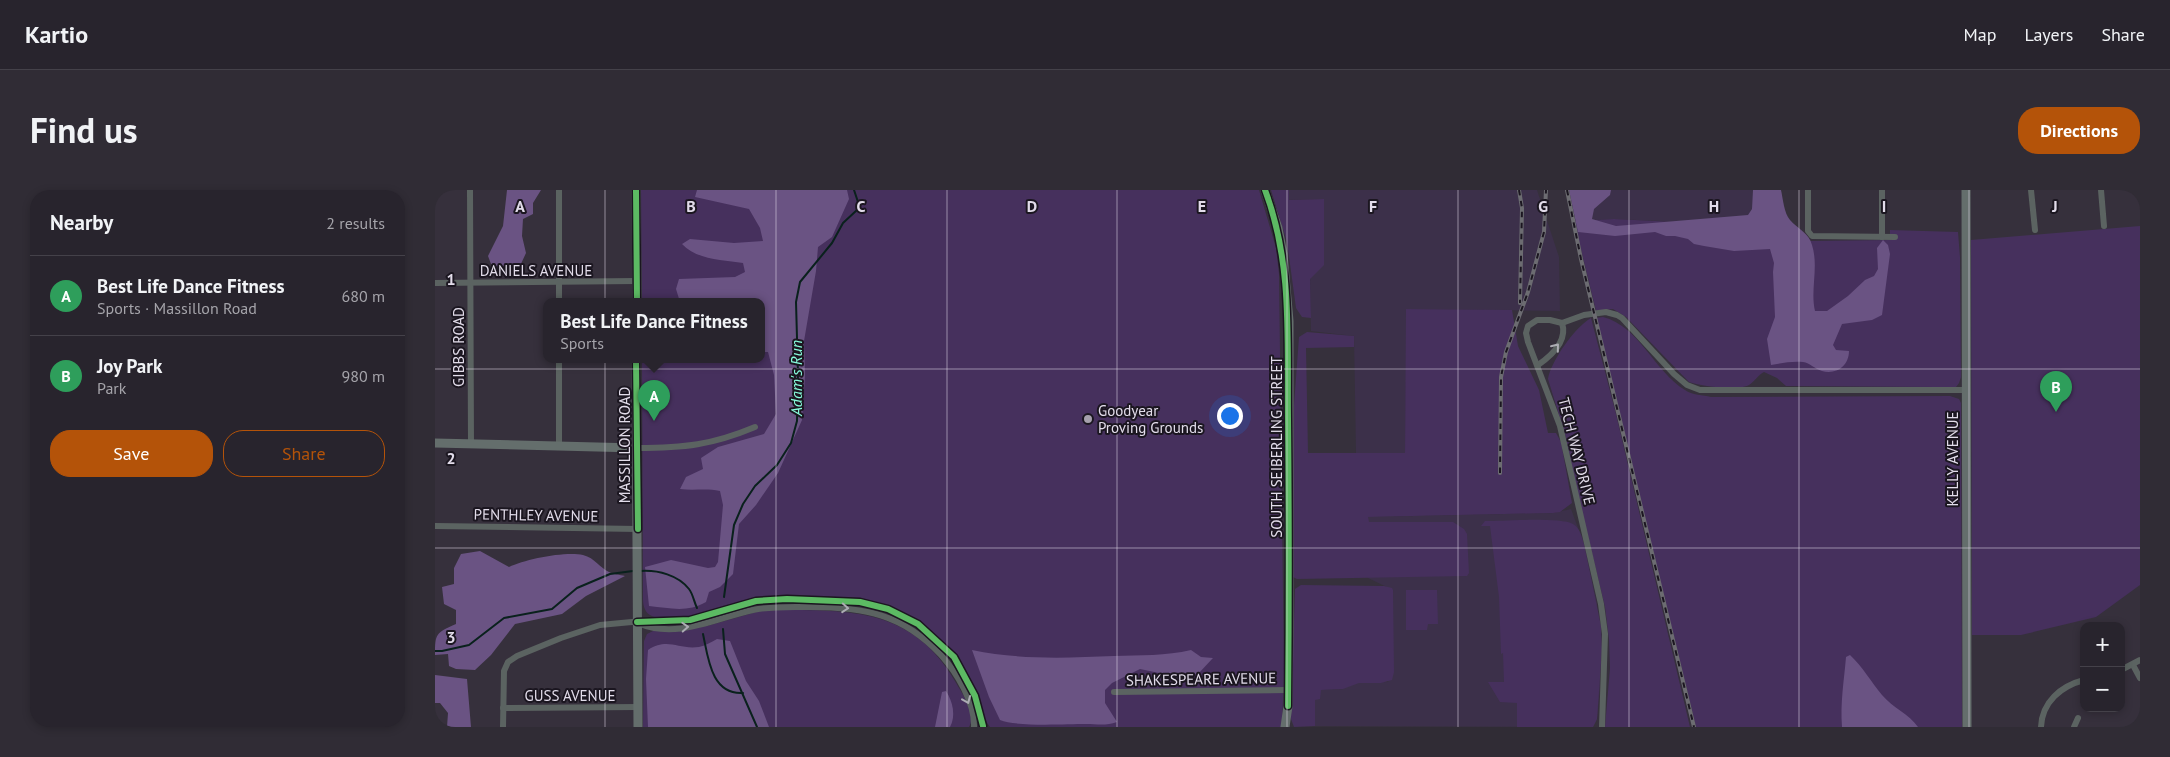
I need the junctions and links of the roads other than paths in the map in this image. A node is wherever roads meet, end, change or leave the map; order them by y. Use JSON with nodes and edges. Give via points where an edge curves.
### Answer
{"nodes":[{"id":1,"x":471,"y":190,"type":"edge"},
{"id":2,"x":559,"y":190,"type":"edge"},
{"id":3,"x":636,"y":190,"type":"edge"},
{"id":4,"x":1265,"y":190,"type":"edge"},
{"id":5,"x":1807,"y":190,"type":"edge"},
{"id":6,"x":1882,"y":190,"type":"edge"},
{"id":7,"x":1966,"y":190,"type":"edge"},
{"id":8,"x":2031,"y":190,"type":"edge"},
{"id":9,"x":2101,"y":190,"type":"edge"},
{"id":10,"x":2104,"y":226,"type":"dead end"},
{"id":11,"x":2035,"y":230,"type":"dead end"},
{"id":12,"x":1882,"y":237,"type":"junction"},
{"id":13,"x":1895,"y":237,"type":"dead end"},
{"id":14,"x":636,"y":281,"type":"junction"},
{"id":15,"x":435,"y":282,"type":"edge"},
{"id":16,"x":471,"y":282,"type":"junction"},
{"id":17,"x":559,"y":282,"type":"junction"},
{"id":18,"x":559,"y":298,"type":"edge"},
{"id":19,"x":637,"y":298,"type":"edge"},
{"id":20,"x":1562,"y":323,"type":"junction"},
{"id":21,"x":559,"y":363,"type":"edge"},
{"id":22,"x":636,"y":363,"type":"edge"},
{"id":23,"x":1538,"y":365,"type":"junction"},
{"id":24,"x":1966,"y":390,"type":"junction"},
{"id":25,"x":755,"y":427,"type":"dead end"},
{"id":26,"x":435,"y":443,"type":"edge"},
{"id":27,"x":471,"y":444,"type":"junction"},
{"id":28,"x":559,"y":445,"type":"junction"},
{"id":29,"x":637,"y":448,"type":"junction"},
{"id":30,"x":435,"y":526,"type":"edge"},
{"id":31,"x":637,"y":529,"type":"junction"},
{"id":32,"x":637,"y":622,"type":"junction"},
{"id":33,"x":2140,"y":660,"type":"edge"},
{"id":34,"x":2133,"y":665,"type":"junction"},
{"id":35,"x":2125,"y":668,"type":"edge"},
{"id":36,"x":2140,"y":678,"type":"edge"},
{"id":37,"x":2080,"y":682,"type":"edge"},
{"id":38,"x":1288,"y":690,"type":"junction"},
{"id":39,"x":1114,"y":692,"type":"dead end"},
{"id":40,"x":1288,"y":706,"type":"junction"},
{"id":41,"x":638,"y":707,"type":"junction"},
{"id":42,"x":503,"y":708,"type":"junction"},
{"id":43,"x":2078,"y":718,"type":"dead end"},
{"id":44,"x":503,"y":727,"type":"edge"},
{"id":45,"x":638,"y":727,"type":"edge"},
{"id":46,"x":975,"y":727,"type":"edge"},
{"id":47,"x":984,"y":727,"type":"edge"},
{"id":48,"x":1285,"y":727,"type":"edge"},
{"id":49,"x":1292,"y":727,"type":"edge"},
{"id":50,"x":1601,"y":727,"type":"edge"},
{"id":51,"x":1967,"y":727,"type":"edge"},
{"id":52,"x":2041,"y":727,"type":"edge"},
{"id":53,"x":2074,"y":727,"type":"edge"}],
"edges":[{"from":1,"to":16,"type":"street","name":"GIBBS ROAD"},
{"from":2,"to":17,"type":"street"},
{"from":3,"to":14,"type":"main road"},
{"from":4,"to":38,"type":"main road","name":"SOUTH SEIBERLING STREET","via":[[1283,254],[1289,321]]},
{"from":5,"to":12,"type":"street","via":[[1808,231],[1814,237]]},
{"from":6,"to":12,"type":"street"},
{"from":7,"to":24,"type":"main road","name":"KELLY AVENUE"},
{"from":8,"to":11,"type":"street"},
{"from":9,"to":10,"type":"street"},
{"from":12,"to":13,"type":"street"},
{"from":14,"to":17,"type":"street","name":"DANIELS AVENUE"},
{"from":14,"to":19,"type":"main road"},
{"from":15,"to":16,"type":"street","name":"DANIELS AVENUE"},
{"from":16,"to":17,"type":"street","name":"DANIELS AVENUE"},
{"from":16,"to":27,"type":"street","name":"GIBBS ROAD"},
{"from":17,"to":18,"type":"street"},
{"from":23,"to":20,"type":"street","one_way":true,"via":[[1562,340]]},
{"from":20,"to":23,"type":"street","name":"TECH WAY DRIVE","via":[[1541,320],[1528,326],[1526,337]]},
{"from":20,"to":24,"type":"street","name":"TECH WAY DRIVE","via":[[1606,312],[1617,315],[1678,378],[1700,390]]},
{"from":21,"to":28,"type":"street"},
{"from":22,"to":29,"type":"main road","name":"MASSILLON ROAD"},
{"from":23,"to":50,"type":"street","name":"TECH WAY DRIVE","via":[[1560,426],[1602,610],[1605,643]]},
{"from":24,"to":51,"type":"main road","name":"KELLY AVENUE"},
{"from":25,"to":29,"type":"street","via":[[697,446]]},
{"from":26,"to":27,"type":"main road"},
{"from":27,"to":28,"type":"main road"},
{"from":28,"to":29,"type":"main road"},
{"from":29,"to":31,"type":"main road","name":"MASSILLON ROAD"},
{"from":30,"to":31,"type":"street","name":"PENTHLEY AVENUE"},
{"from":31,"to":32,"type":"main road","name":"MASSILLON ROAD"},
{"from":32,"to":41,"type":"main road","name":"MASSILLON ROAD"},
{"from":32,"to":42,"type":"street","via":[[587,628],[513,658],[504,671]]},
{"from":32,"to":46,"type":"street","one_way":true,"via":[[650,628],[697,627],[753,610],[778,607],[852,608],[877,613],[914,631],[946,660],[966,696]]},
{"from":32,"to":47,"type":"street","via":[[690,620],[756,602],[787,599],[860,602],[888,609],[918,624],[954,657],[975,696]]},
{"from":33,"to":34,"type":"street"},
{"from":34,"to":35,"type":"street"},
{"from":34,"to":36,"type":"street"},
{"from":37,"to":52,"type":"street","via":[[2063,688],[2053,697],[2043,715]]},
{"from":38,"to":39,"type":"street","name":"SHAKESPEARE AVENUE"},
{"from":38,"to":40,"type":"main road","name":"SOUTH SEIBERLING STREET"},
{"from":40,"to":48,"type":"main road","name":"SOUTH SEIBERLING STREET"},
{"from":40,"to":49,"type":"main road","name":"SOUTH SEIBERLING STREET"},
{"from":41,"to":42,"type":"street","name":"GUSS AVENUE"},
{"from":41,"to":45,"type":"main road","name":"MASSILLON ROAD"},
{"from":42,"to":44,"type":"street"},
{"from":43,"to":53,"type":"street"},
{"from":46,"to":47,"type":"street"}]}
